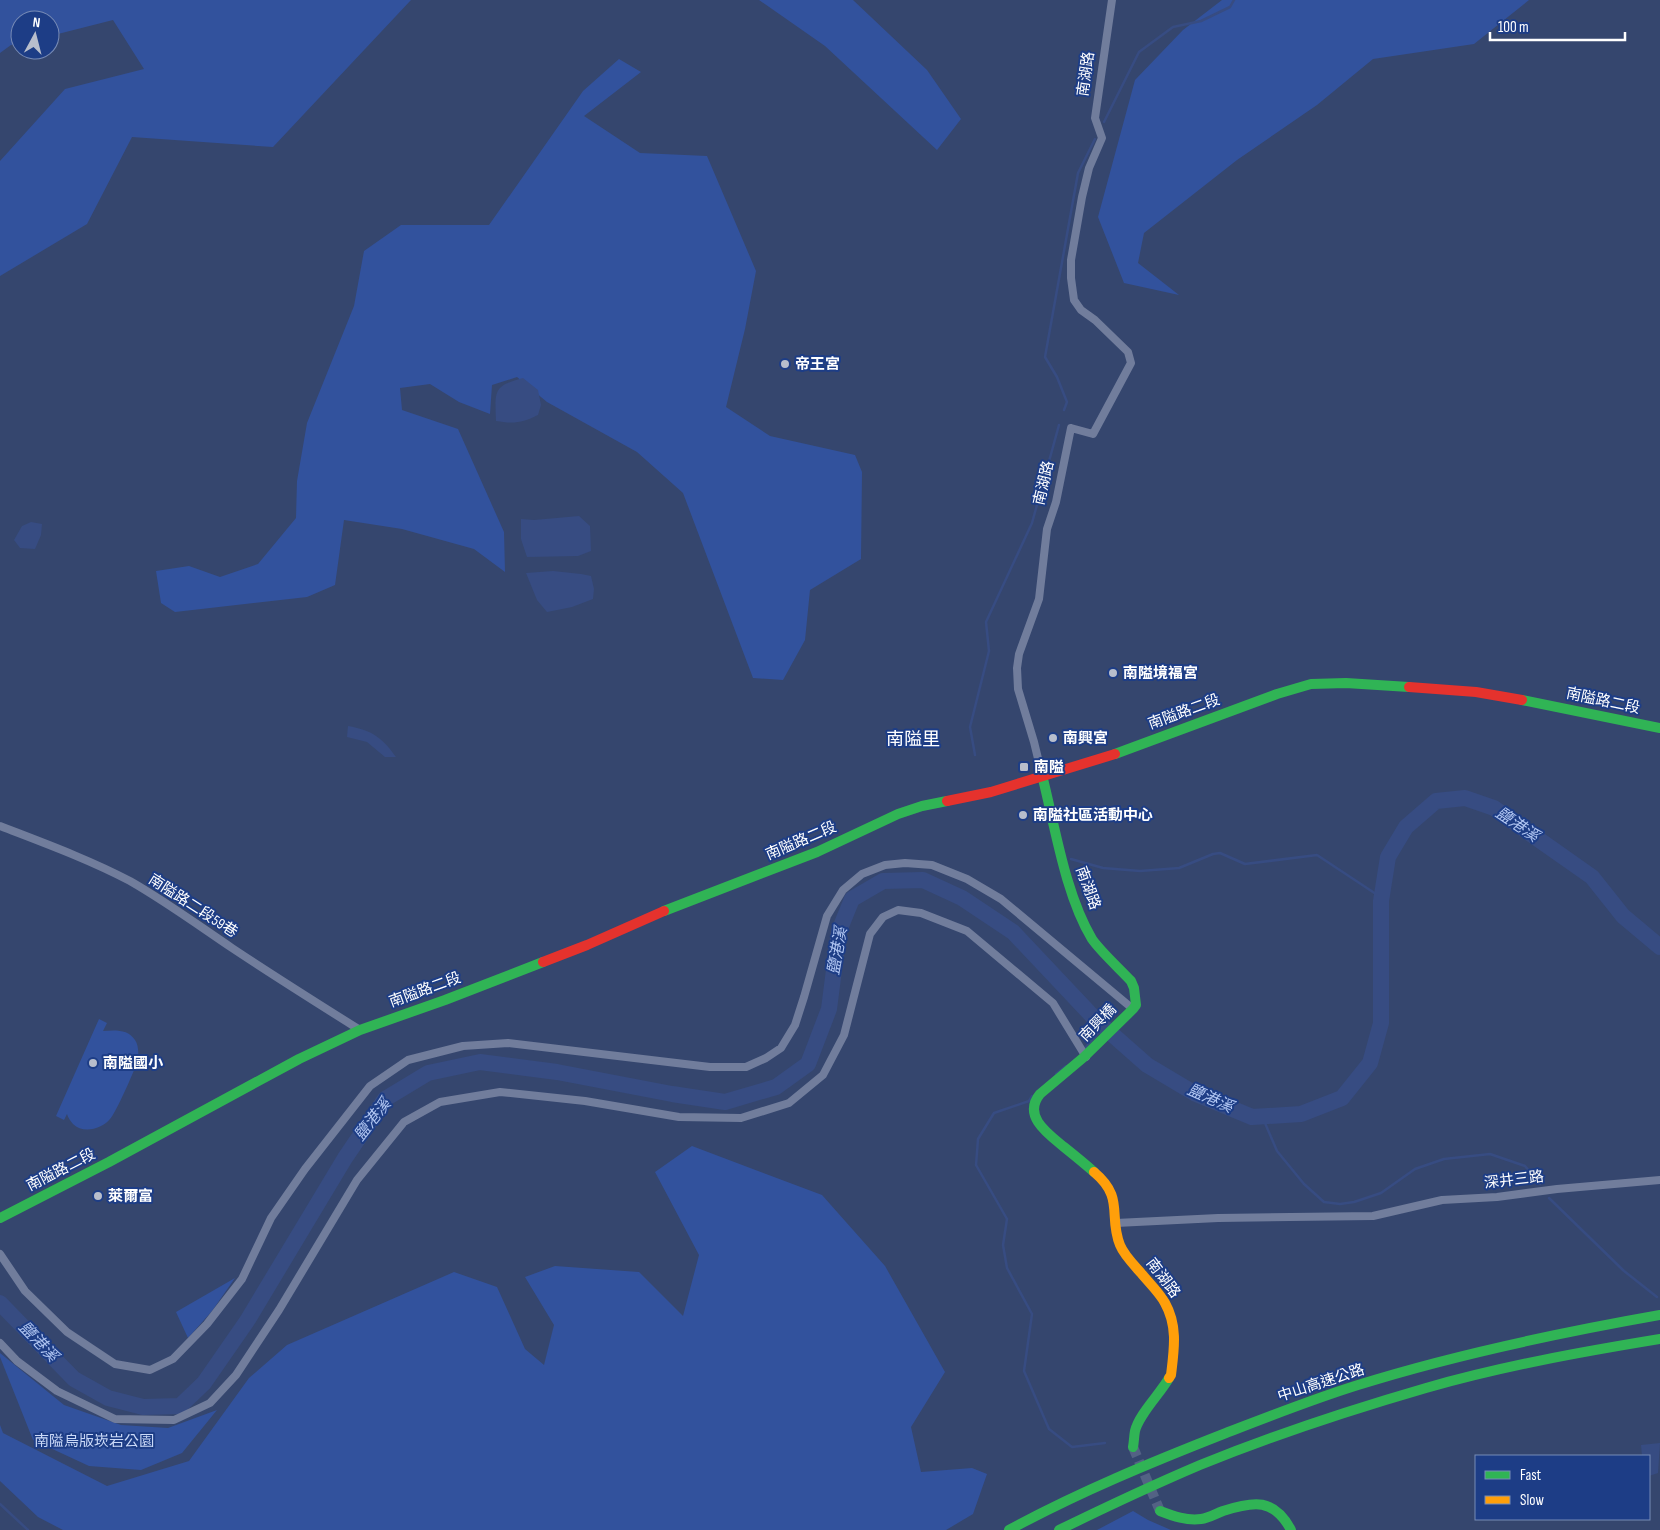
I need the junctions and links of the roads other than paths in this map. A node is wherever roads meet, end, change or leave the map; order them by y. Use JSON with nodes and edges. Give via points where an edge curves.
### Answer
{"nodes":[{"id":1,"x":1112,"y":0,"type":"edge"},
{"id":2,"x":1660,"y":728,"type":"edge"},
{"id":3,"x":1042,"y":775,"type":"junction"},
{"id":4,"x":0,"y":826,"type":"edge"},
{"id":5,"x":1132,"y":1009,"type":"junction"},
{"id":6,"x":360,"y":1030,"type":"junction"},
{"id":7,"x":1086,"y":1057,"type":"junction"},
{"id":8,"x":1660,"y":1180,"type":"edge"},
{"id":9,"x":0,"y":1218,"type":"edge"},
{"id":10,"x":1116,"y":1223,"type":"junction"},
{"id":11,"x":0,"y":1254,"type":"edge"},
{"id":12,"x":1660,"y":1315,"type":"edge"},
{"id":13,"x":1660,"y":1339,"type":"edge"},
{"id":14,"x":0,"y":1343,"type":"edge"},
{"id":15,"x":1133,"y":1447,"type":"tunnel mouth"},
{"id":16,"x":1160,"y":1511,"type":"dead end"},
{"id":17,"x":1009,"y":1530,"type":"edge"},
{"id":18,"x":1059,"y":1530,"type":"edge"},
{"id":19,"x":1291,"y":1530,"type":"edge"}],
"edges":[{"from":1,"to":3,"type":"street","name":"南湖路","via":[[1095,118],[1102,138],[1089,168],[1082,197],[1071,278],[1074,300],[1081,310],[1128,352],[1131,363],[1093,434],[1071,428],[1056,502],[1047,529],[1039,599],[1019,654],[1018,689]]},
{"from":2,"to":3,"type":"main road","name":"南隘路二段","via":[[1476,692],[1346,683],[1311,684],[1123,751]]},
{"from":3,"to":5,"type":"main road","name":"南湖路","via":[[1069,884],[1093,940],[1131,981],[1136,1005]]},
{"from":3,"to":6,"type":"main road","name":"南隘路二段","via":[[991,792],[898,814],[817,852],[587,945]]},
{"from":4,"to":6,"type":"street","name":"南隘路二段59巷","via":[[105,869],[157,897],[282,982]]},
{"from":5,"to":7,"type":"main road","name":"南興橋"},
{"from":5,"to":11,"type":"street","via":[[1001,899],[967,879],[932,865],[885,865],[862,874],[843,890],[827,916],[795,1025],[781,1048],[746,1067],[710,1067],[508,1043],[463,1046],[408,1060],[370,1086],[271,1218],[242,1278],[207,1324],[173,1359],[150,1370],[115,1364],[67,1332],[25,1291]]},
{"from":6,"to":9,"type":"main road","name":"南隘路二段"},
{"from":7,"to":10,"type":"main road","name":"南湖路","via":[[1042,1092],[1035,1101],[1033,1112],[1044,1130],[1104,1180],[1114,1198]]},
{"from":7,"to":14,"type":"street","via":[[1053,1004],[967,931],[921,913],[898,910],[883,917],[870,934],[844,1036],[822,1075],[789,1103],[741,1118],[679,1117],[585,1101],[500,1092],[440,1102],[404,1122],[357,1180],[279,1310],[236,1375],[210,1403],[174,1420],[115,1419],[57,1391],[17,1361]]},
{"from":8,"to":10,"type":"street","name":"深井三路","via":[[1442,1200],[1373,1216]]},
{"from":10,"to":15,"type":"main road","name":"南湖路","via":[[1121,1248],[1165,1302],[1175,1339],[1171,1376],[1135,1430]]},
{"from":12,"to":17,"type":"main road","name":"中山高速公路","via":[[1477,1352],[1315,1399],[1157,1459]]},
{"from":13,"to":18,"type":"main road","via":[[1561,1356],[1369,1405],[1200,1466],[1117,1500]]},
{"from":16,"to":19,"type":"main road","via":[[1183,1520],[1203,1519],[1252,1503],[1263,1504],[1275,1509]]}]}
